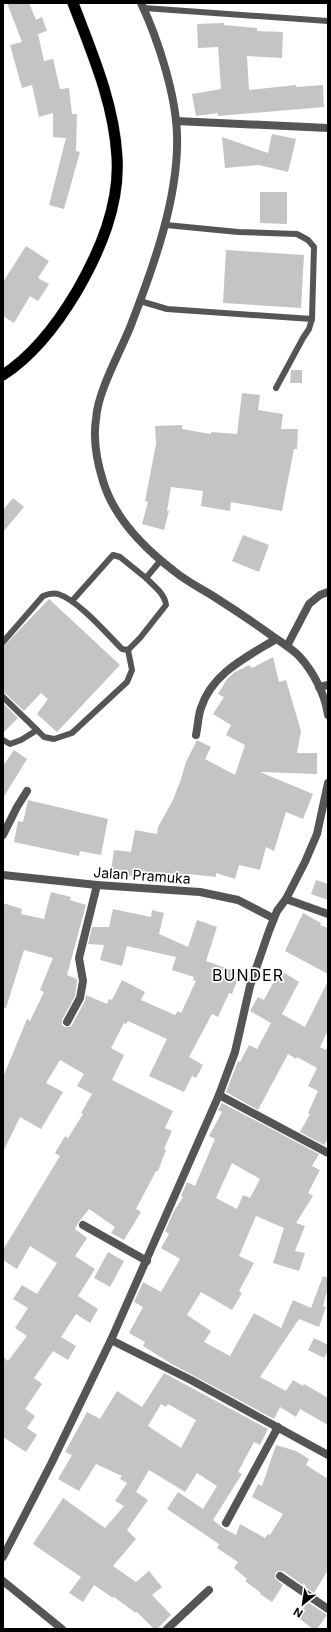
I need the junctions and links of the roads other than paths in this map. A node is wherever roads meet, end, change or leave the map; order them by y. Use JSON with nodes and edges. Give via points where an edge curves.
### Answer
{"nodes":[{"id":1,"x":73,"y":3,"type":"edge"},
{"id":2,"x":142,"y":6,"type":"edge"},
{"id":3,"x":328,"y":21,"type":"edge"},
{"id":4,"x":176,"y":121,"type":"junction"},
{"id":5,"x":328,"y":128,"type":"edge"},
{"id":6,"x":166,"y":225,"type":"junction"},
{"id":7,"x":140,"y":301,"type":"junction"},
{"id":8,"x":312,"y":319,"type":"junction"},
{"id":9,"x":3,"y":375,"type":"edge"},
{"id":10,"x":276,"y":388,"type":"dead end"},
{"id":11,"x":161,"y":560,"type":"junction"},
{"id":12,"x":146,"y":578,"type":"junction"},
{"id":13,"x":328,"y":592,"type":"edge"},
{"id":14,"x":72,"y":601,"type":"junction"},
{"id":15,"x":276,"y":639,"type":"junction"},
{"id":16,"x":3,"y":642,"type":"edge"},
{"id":17,"x":287,"y":646,"type":"junction"},
{"id":18,"x":128,"y":650,"type":"junction"},
{"id":19,"x":328,"y":685,"type":"edge"},
{"id":20,"x":319,"y":687,"type":"junction"},
{"id":21,"x":3,"y":697,"type":"edge"},
{"id":22,"x":328,"y":715,"type":"edge"},
{"id":23,"x":37,"y":730,"type":"junction"},
{"id":24,"x":196,"y":735,"type":"dead end"},
{"id":25,"x":3,"y":740,"type":"edge"},
{"id":26,"x":328,"y":787,"type":"edge"},
{"id":27,"x":28,"y":791,"type":"dead end"},
{"id":28,"x":3,"y":835,"type":"edge"},
{"id":29,"x":3,"y":875,"type":"edge"},
{"id":30,"x":97,"y":885,"type":"junction"},
{"id":31,"x":286,"y":898,"type":"junction"},
{"id":32,"x":328,"y":914,"type":"edge"},
{"id":33,"x":273,"y":918,"type":"junction"},
{"id":34,"x":67,"y":1022,"type":"dead end"},
{"id":35,"x":219,"y":1095,"type":"junction"},
{"id":36,"x":328,"y":1153,"type":"edge"},
{"id":37,"x":84,"y":1225,"type":"dead end"},
{"id":38,"x":146,"y":1261,"type":"junction"},
{"id":39,"x":111,"y":1340,"type":"junction"},
{"id":40,"x":278,"y":1427,"type":"junction"},
{"id":41,"x":328,"y":1455,"type":"edge"},
{"id":42,"x":226,"y":1523,"type":"dead end"},
{"id":43,"x":4,"y":1554,"type":"edge"},
{"id":44,"x":280,"y":1576,"type":"dead end"},
{"id":45,"x":3,"y":1581,"type":"edge"},
{"id":46,"x":209,"y":1590,"type":"dead end"},
{"id":47,"x":328,"y":1609,"type":"edge"},
{"id":48,"x":62,"y":1629,"type":"edge"},
{"id":49,"x":167,"y":1629,"type":"edge"}],
"edges":[{"from":1,"to":9,"type":"highway","via":[[102,79],[112,121],[117,157],[115,193],[100,247],[66,310],[43,339],[14,368]]},
{"from":2,"to":3,"type":"lane"},
{"from":2,"to":4,"type":"street","via":[[163,62],[174,102]]},
{"from":4,"to":5,"type":"street"},
{"from":4,"to":6,"type":"street","via":[[176,165]]},
{"from":6,"to":7,"type":"street"},
{"from":6,"to":8,"type":"lane","via":[[238,232],[297,234],[308,240],[314,247]]},
{"from":7,"to":8,"type":"lane","via":[[167,309]]},
{"from":7,"to":11,"type":"street","via":[[103,391],[96,417],[95,439],[103,481],[113,504],[131,531]]},
{"from":8,"to":10,"type":"lane"},
{"from":11,"to":12,"type":"lane"},
{"from":11,"to":15,"type":"street"},
{"from":12,"to":14,"type":"lane","via":[[120,557],[113,555]]},
{"from":12,"to":18,"type":"lane","via":[[166,600],[166,605]]},
{"from":13,"to":17,"type":"street","via":[[309,604]]},
{"from":14,"to":16,"type":"lane","via":[[58,594],[43,596]]},
{"from":14,"to":18,"type":"lane","via":[[122,649]]},
{"from":15,"to":17,"type":"street"},
{"from":15,"to":24,"type":"street","via":[[221,676],[207,694],[201,708]]},
{"from":17,"to":20,"type":"street","via":[[300,657]]},
{"from":18,"to":23,"type":"lane","via":[[132,670],[126,682],[72,733],[54,739],[44,737]]},
{"from":19,"to":20,"type":"street"},
{"from":20,"to":22,"type":"street"},
{"from":21,"to":23,"type":"lane"},
{"from":23,"to":25,"type":"lane","via":[[10,744]]},
{"from":26,"to":31,"type":"street","via":[[317,834]]},
{"from":27,"to":28,"type":"street"},
{"from":29,"to":30,"type":"street","name":"Jalan Pramuka"},
{"from":30,"to":33,"type":"street","name":"Jalan Pramuka","via":[[200,892],[222,896],[238,900]]},
{"from":30,"to":34,"type":"street","via":[[79,958],[83,981],[80,996]]},
{"from":31,"to":32,"type":"street"},
{"from":31,"to":33,"type":"street"},
{"from":33,"to":35,"type":"street","via":[[250,986],[235,1052]]},
{"from":35,"to":36,"type":"street"},
{"from":35,"to":38,"type":"street"},
{"from":37,"to":38,"type":"street"},
{"from":38,"to":39,"type":"street"},
{"from":39,"to":40,"type":"street"},
{"from":39,"to":43,"type":"street"},
{"from":40,"to":41,"type":"street"},
{"from":40,"to":42,"type":"street"},
{"from":44,"to":47,"type":"street"},
{"from":45,"to":48,"type":"street"},
{"from":46,"to":49,"type":"street"}]}
